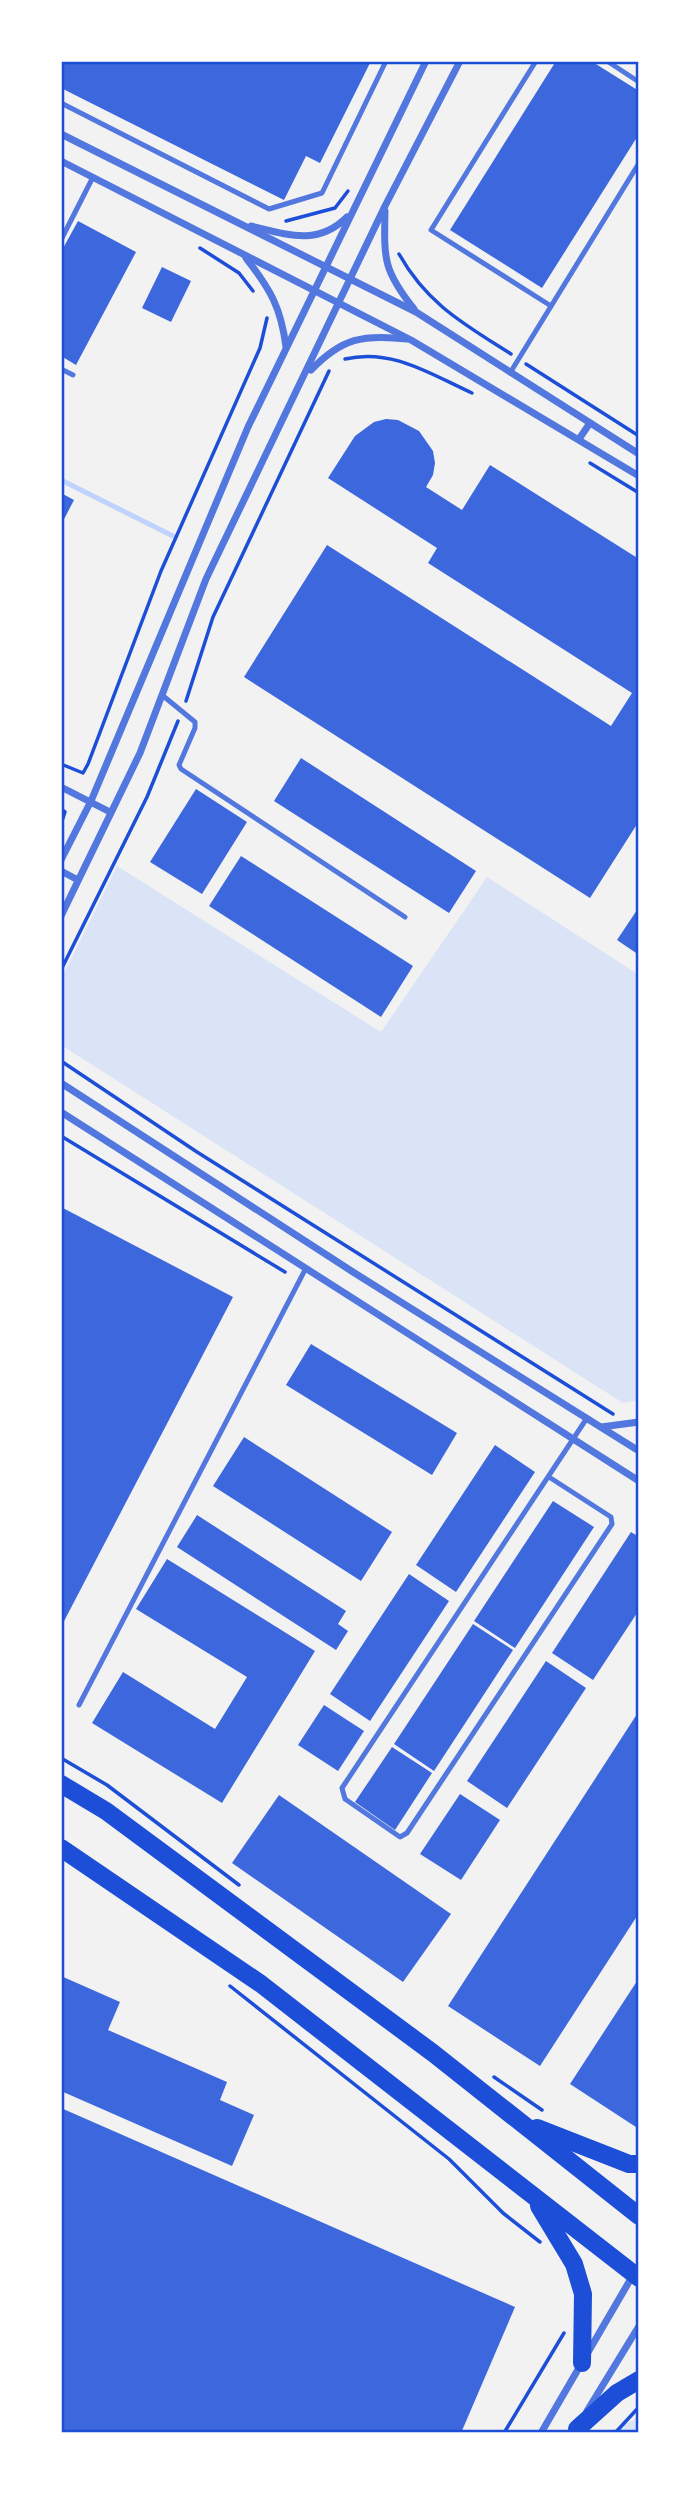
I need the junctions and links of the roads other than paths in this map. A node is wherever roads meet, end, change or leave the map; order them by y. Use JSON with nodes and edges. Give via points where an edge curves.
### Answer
{"nodes":[{"id":1,"x":386,"y":61,"type":"edge"},
{"id":2,"x":426,"y":61,"type":"edge"},
{"id":3,"x":460,"y":61,"type":"edge"},
{"id":4,"x":536,"y":61,"type":"edge"},
{"id":5,"x":607,"y":61,"type":"edge"},
{"id":6,"x":639,"y":82,"type":"edge"},
{"id":7,"x":61,"y":103,"type":"edge"},
{"id":8,"x":61,"y":134,"type":"edge"},
{"id":9,"x":61,"y":161,"type":"edge"},
{"id":10,"x":639,"y":163,"type":"edge"},
{"id":11,"x":93,"y":177,"type":"junction"},
{"id":12,"x":385,"y":206,"type":"junction"},
{"id":13,"x":353,"y":211,"type":"junction"},
{"id":14,"x":237,"y":223,"type":"junction"},
{"id":15,"x":61,"y":240,"type":"edge"},
{"id":16,"x":244,"y":255,"type":"junction"},
{"id":17,"x":326,"y":265,"type":"junction"},
{"id":18,"x":352,"y":278,"type":"junction"},
{"id":19,"x":315,"y":288,"type":"junction"},
{"id":20,"x":341,"y":302,"type":"junction"},
{"id":21,"x":551,"y":306,"type":"junction"},
{"id":22,"x":416,"y":312,"type":"junction"},
{"id":23,"x":411,"y":340,"type":"junction"},
{"id":24,"x":286,"y":348,"type":"junction"},
{"id":25,"x":61,"y":369,"type":"edge"},
{"id":26,"x":510,"y":373,"type":"junction"},
{"id":27,"x":73,"y":375,"type":"dead end"},
{"id":28,"x":304,"y":376,"type":"junction"},
{"id":29,"x":590,"y":423,"type":"junction"},
{"id":30,"x":579,"y":439,"type":"junction"},
{"id":31,"x":639,"y":454,"type":"edge"},
{"id":32,"x":639,"y":476,"type":"edge"},
{"id":33,"x":162,"y":695,"type":"junction"},
{"id":34,"x":61,"y":787,"type":"edge"},
{"id":35,"x":91,"y":801,"type":"junction"},
{"id":36,"x":110,"y":812,"type":"junction"},
{"id":37,"x":61,"y":860,"type":"edge"},
{"id":38,"x":61,"y":871,"type":"edge"},
{"id":39,"x":78,"y":880,"type":"junction"},
{"id":40,"x":61,"y":916,"type":"edge"},
{"id":41,"x":405,"y":917,"type":"dead end"},
{"id":42,"x":61,"y":1083,"type":"edge"},
{"id":43,"x":61,"y":1112,"type":"edge"},
{"id":44,"x":306,"y":1268,"type":"junction"},
{"id":45,"x":587,"y":1418,"type":"junction"},
{"id":46,"x":639,"y":1422,"type":"edge"},
{"id":47,"x":600,"y":1427,"type":"junction"},
{"id":48,"x":574,"y":1439,"type":"junction"},
{"id":49,"x":639,"y":1451,"type":"edge"},
{"id":50,"x":549,"y":1477,"type":"junction"},
{"id":51,"x":639,"y":1481,"type":"edge"},
{"id":52,"x":79,"y":1705,"type":"dead end"},
{"id":53,"x":61,"y":1784,"type":"edge"},
{"id":54,"x":61,"y":1848,"type":"edge"},
{"id":55,"x":517,"y":2120,"type":"junction"},
{"id":56,"x":639,"y":2164,"type":"edge"},
{"id":57,"x":534,"y":2197,"type":"junction"},
{"id":58,"x":639,"y":2216,"type":"edge"},
{"id":59,"x":636,"y":2276,"type":"edge"},
{"id":60,"x":639,"y":2326,"type":"edge"},
{"id":61,"x":582,"y":2363,"type":"junction"},
{"id":62,"x":639,"y":2380,"type":"edge"},
{"id":63,"x":576,"y":2431,"type":"edge"},
{"id":64,"x":541,"y":2433,"type":"edge"}],
"edges":[{"from":1,"to":7,"type":"lane","via":[[322,193],[269,209]]},
{"from":2,"to":13,"type":"street"},
{"from":3,"to":12,"type":"street"},
{"from":4,"to":21,"type":"lane","via":[[431,230]]},
{"from":5,"to":6,"type":"lane"},
{"from":8,"to":14,"type":"street"},
{"from":9,"to":11,"type":"street"},
{"from":10,"to":21,"type":"lane"},
{"from":11,"to":15,"type":"lane"},
{"from":11,"to":16,"type":"street"},
{"from":12,"to":18,"type":"street"},
{"from":12,"to":22,"type":"street","via":[[384,252],[390,275]]},
{"from":13,"to":14,"type":"street","via":[[332,232],[299,237]]},
{"from":13,"to":17,"type":"street"},
{"from":14,"to":17,"type":"street"},
{"from":16,"to":19,"type":"street"},
{"from":16,"to":24,"type":"street","via":[[269,288],[282,316]]},
{"from":17,"to":18,"type":"street"},
{"from":17,"to":19,"type":"street"},
{"from":18,"to":20,"type":"street"},
{"from":18,"to":22,"type":"street"},
{"from":19,"to":20,"type":"street"},
{"from":19,"to":24,"type":"street"},
{"from":20,"to":23,"type":"street"},
{"from":20,"to":28,"type":"street"},
{"from":21,"to":26,"type":"lane"},
{"from":22,"to":26,"type":"street"},
{"from":23,"to":28,"type":"street","via":[[370,337],[349,341],[329,351]]},
{"from":23,"to":30,"type":"street"},
{"from":24,"to":35,"type":"street","via":[[248,427]]},
{"from":25,"to":27,"type":"lane"},
{"from":26,"to":29,"type":"street"},
{"from":28,"to":33,"type":"street","via":[[206,579]]},
{"from":29,"to":30,"type":"street"},
{"from":29,"to":31,"type":"street"},
{"from":30,"to":32,"type":"street"},
{"from":33,"to":36,"type":"street"},
{"from":33,"to":41,"type":"lane","via":[[195,722],[178,765],[181,769]]},
{"from":34,"to":35,"type":"street"},
{"from":35,"to":36,"type":"street"},
{"from":35,"to":37,"type":"street"},
{"from":36,"to":39,"type":"street"},
{"from":38,"to":39,"type":"street"},
{"from":39,"to":40,"type":"street"},
{"from":42,"to":45,"type":"street"},
{"from":43,"to":44,"type":"street"},
{"from":44,"to":48,"type":"street"},
{"from":44,"to":52,"type":"lane"},
{"from":45,"to":47,"type":"street"},
{"from":45,"to":48,"type":"lane"},
{"from":46,"to":47,"type":"street"},
{"from":47,"to":49,"type":"street"},
{"from":48,"to":50,"type":"lane"},
{"from":48,"to":51,"type":"street"},
{"from":50,"to":50,"type":"lane","via":[[611,1517],[612,1524],[407,1833],[400,1837],[345,1799],[342,1788]]},
{"from":53,"to":55,"type":"main road","via":[[106,1811]]},
{"from":54,"to":57,"type":"main road","via":[[261,1984]]},
{"from":55,"to":56,"type":"main road"},
{"from":55,"to":58,"type":"main road"},
{"from":57,"to":59,"type":"main road"},
{"from":57,"to":61,"type":"main road","via":[[574,2264],[583,2294]]},
{"from":59,"to":61,"type":"street"},
{"from":60,"to":63,"type":"street"},
{"from":61,"to":64,"type":"street"},
{"from":62,"to":63,"type":"main road","via":[[617,2393]]}]}
